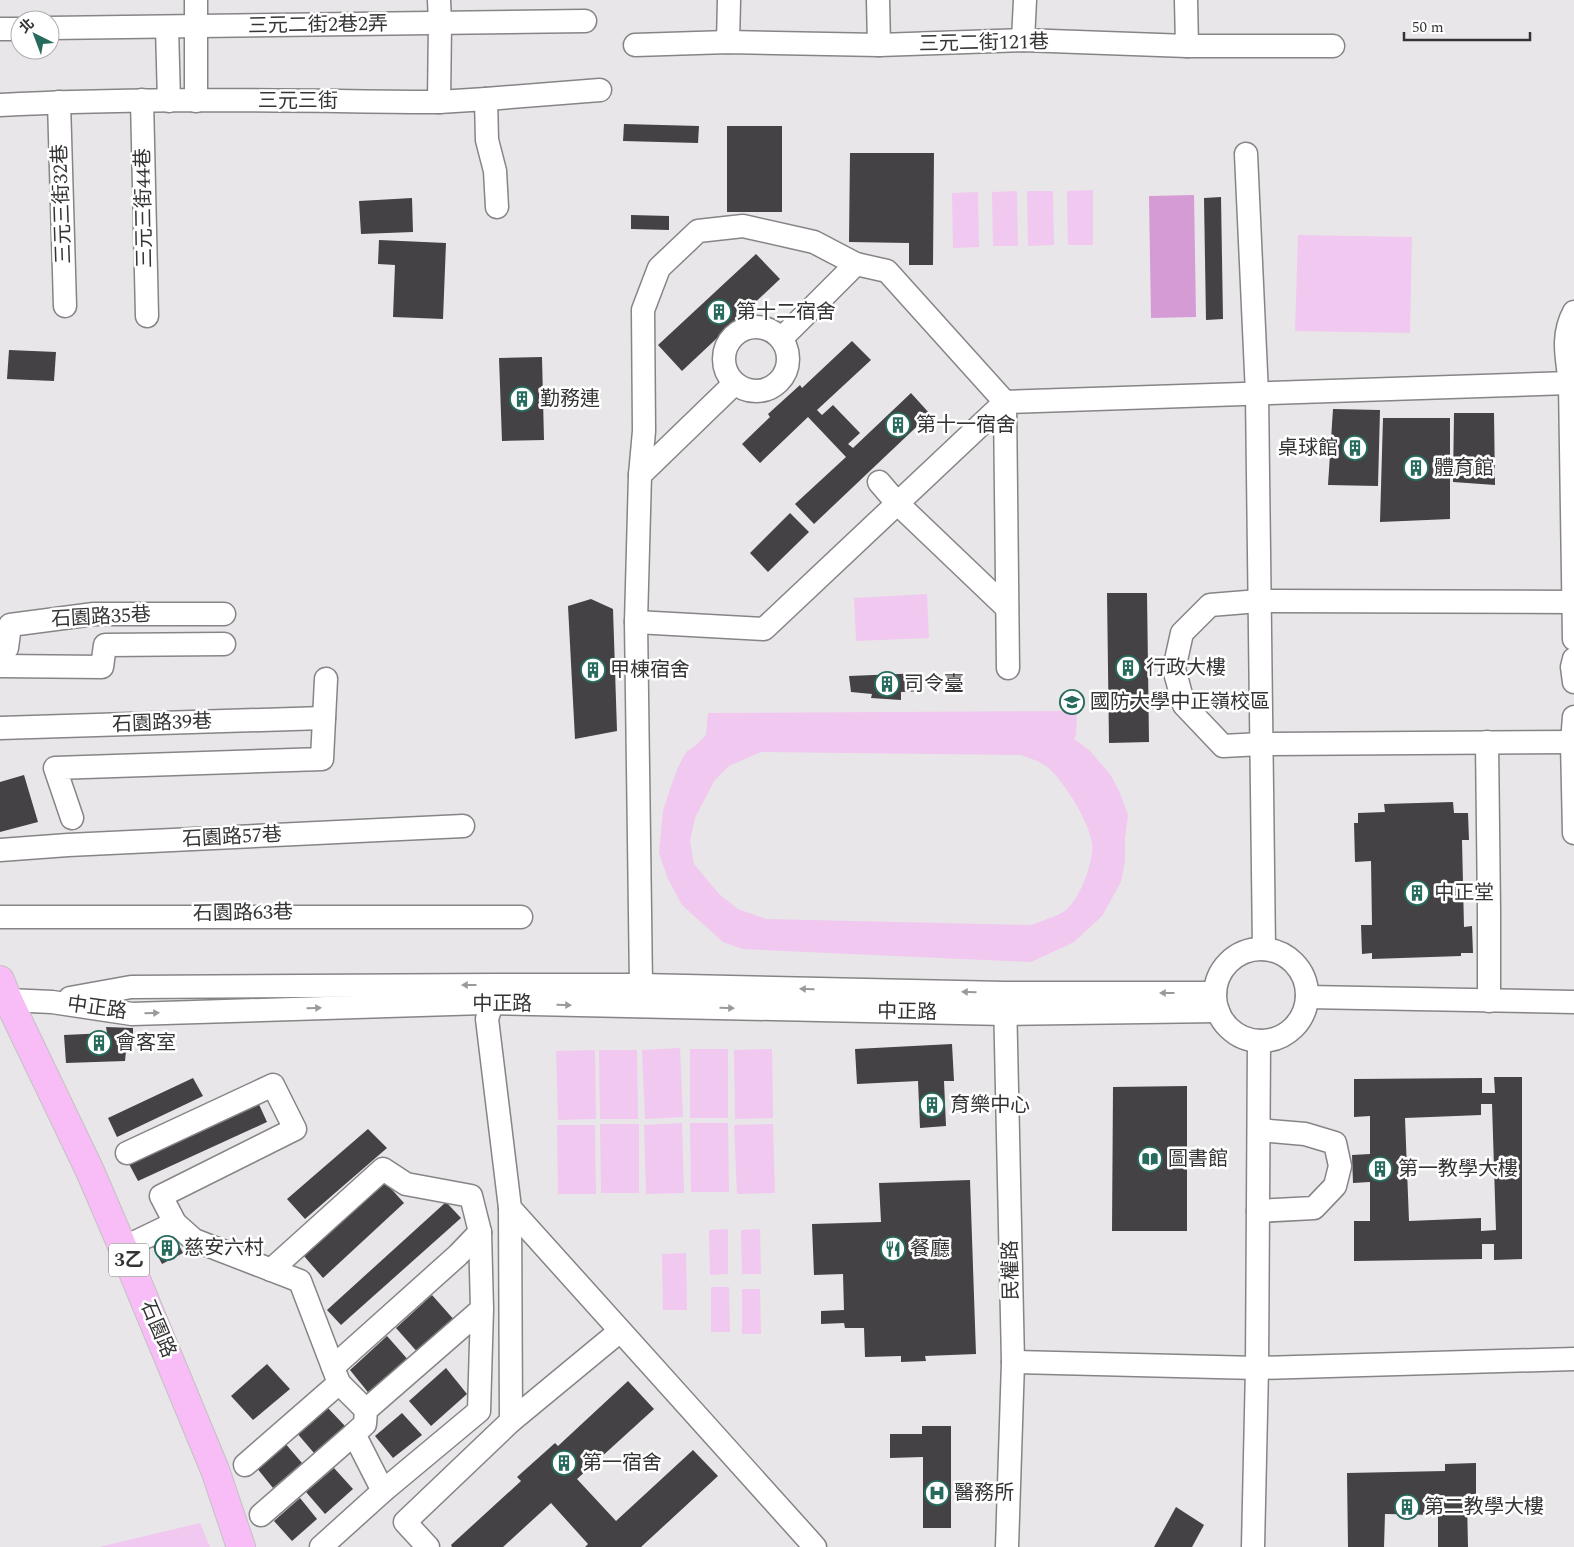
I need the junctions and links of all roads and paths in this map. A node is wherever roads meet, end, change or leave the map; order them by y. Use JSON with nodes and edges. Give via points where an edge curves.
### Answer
{"nodes":[{"id":1,"x":196,"y":0,"type":"edge"},
{"id":2,"x":439,"y":0,"type":"edge"},
{"id":3,"x":729,"y":0,"type":"edge"},
{"id":4,"x":878,"y":0,"type":"edge"},
{"id":5,"x":1025,"y":0,"type":"edge"},
{"id":6,"x":1186,"y":0,"type":"edge"},
{"id":7,"x":585,"y":21,"type":"dead end"},
{"id":8,"x":440,"y":23,"type":"junction"},
{"id":9,"x":196,"y":26,"type":"junction"},
{"id":10,"x":167,"y":27,"type":"junction"},
{"id":11,"x":60,"y":28,"type":"edge"},
{"id":12,"x":1023,"y":40,"type":"junction"},
{"id":13,"x":728,"y":42,"type":"junction"},
{"id":14,"x":635,"y":45,"type":"dead end"},
{"id":15,"x":879,"y":46,"type":"junction"},
{"id":16,"x":1187,"y":46,"type":"junction"},
{"id":17,"x":1332,"y":46,"type":"dead end"},
{"id":18,"x":600,"y":90,"type":"dead end"},
{"id":19,"x":486,"y":98,"type":"junction"},
{"id":20,"x":142,"y":100,"type":"junction"},
{"id":21,"x":169,"y":101,"type":"junction"},
{"id":22,"x":196,"y":101,"type":"junction"},
{"id":23,"x":60,"y":102,"type":"junction"},
{"id":24,"x":439,"y":102,"type":"junction"},
{"id":25,"x":0,"y":105,"type":"edge"},
{"id":26,"x":1246,"y":154,"type":"dead end"},
{"id":27,"x":496,"y":208,"type":"dead end"},
{"id":28,"x":856,"y":264,"type":"junction"},
{"id":29,"x":65,"y":306,"type":"dead end"},
{"id":30,"x":1574,"y":312,"type":"edge"},
{"id":31,"x":147,"y":316,"type":"dead end"},
{"id":32,"x":782,"y":338,"type":"junction"},
{"id":33,"x":1570,"y":383,"type":"junction"},
{"id":34,"x":734,"y":384,"type":"junction"},
{"id":35,"x":1257,"y":394,"type":"junction"},
{"id":36,"x":1005,"y":402,"type":"junction"},
{"id":37,"x":640,"y":475,"type":"junction"},
{"id":38,"x":879,"y":482,"type":"dead end"},
{"id":39,"x":897,"y":503,"type":"junction"},
{"id":40,"x":1573,"y":575,"type":"edge"},
{"id":41,"x":1259,"y":601,"type":"junction"},
{"id":42,"x":1573,"y":602,"type":"edge"},
{"id":43,"x":1007,"y":608,"type":"junction"},
{"id":44,"x":224,"y":614,"type":"dead end"},
{"id":45,"x":636,"y":622,"type":"junction"},
{"id":46,"x":1574,"y":639,"type":"edge"},
{"id":47,"x":224,"y":644,"type":"dead end"},
{"id":48,"x":0,"y":649,"type":"edge"},
{"id":49,"x":1574,"y":660,"type":"edge"},
{"id":50,"x":0,"y":666,"type":"edge"},
{"id":51,"x":1008,"y":668,"type":"dead end"},
{"id":52,"x":326,"y":679,"type":"dead end"},
{"id":53,"x":1574,"y":682,"type":"edge"},
{"id":54,"x":1574,"y":717,"type":"edge"},
{"id":55,"x":324,"y":718,"type":"junction"},
{"id":56,"x":0,"y":728,"type":"edge"},
{"id":57,"x":1487,"y":742,"type":"junction"},
{"id":58,"x":1572,"y":742,"type":"junction"},
{"id":59,"x":1261,"y":744,"type":"junction"},
{"id":60,"x":72,"y":818,"type":"dead end"},
{"id":61,"x":463,"y":826,"type":"dead end"},
{"id":62,"x":1574,"y":833,"type":"edge"},
{"id":63,"x":0,"y":850,"type":"edge"},
{"id":64,"x":487,"y":909,"type":"dead end"},
{"id":65,"x":0,"y":916,"type":"edge"},
{"id":66,"x":521,"y":917,"type":"dead end"},
{"id":67,"x":1264,"y":949,"type":"junction"},
{"id":68,"x":498,"y":985,"type":"junction"},
{"id":69,"x":4,"y":990,"type":"edge"},
{"id":70,"x":642,"y":996,"type":"junction"},
{"id":71,"x":1307,"y":997,"type":"junction"},
{"id":72,"x":1489,"y":1001,"type":"junction"},
{"id":73,"x":52,"y":1002,"type":"junction"},
{"id":74,"x":1217,"y":1002,"type":"junction"},
{"id":75,"x":1574,"y":1002,"type":"edge"},
{"id":76,"x":1005,"y":1003,"type":"junction"},
{"id":77,"x":1259,"y":1041,"type":"junction"},
{"id":78,"x":1259,"y":1130,"type":"junction"},
{"id":79,"x":127,"y":1152,"type":"dead end"},
{"id":80,"x":510,"y":1208,"type":"junction"},
{"id":81,"x":1258,"y":1211,"type":"junction"},
{"id":82,"x":175,"y":1223,"type":"junction"},
{"id":83,"x":480,"y":1232,"type":"junction"},
{"id":84,"x":123,"y":1248,"type":"junction"},
{"id":85,"x":271,"y":1270,"type":"junction"},
{"id":86,"x":482,"y":1309,"type":"junction"},
{"id":87,"x":620,"y":1331,"type":"junction"},
{"id":88,"x":1574,"y":1359,"type":"edge"},
{"id":89,"x":1013,"y":1362,"type":"junction"},
{"id":90,"x":1257,"y":1368,"type":"junction"},
{"id":91,"x":336,"y":1375,"type":"junction"},
{"id":92,"x":366,"y":1410,"type":"junction"},
{"id":93,"x":511,"y":1421,"type":"junction"},
{"id":94,"x":354,"y":1434,"type":"junction"},
{"id":95,"x":245,"y":1465,"type":"dead end"},
{"id":96,"x":383,"y":1491,"type":"junction"},
{"id":97,"x":261,"y":1515,"type":"dead end"},
{"id":98,"x":347,"y":1537,"type":"edge"},
{"id":99,"x":241,"y":1547,"type":"edge"},
{"id":100,"x":321,"y":1547,"type":"edge"},
{"id":101,"x":428,"y":1547,"type":"edge"},
{"id":102,"x":815,"y":1547,"type":"edge"},
{"id":103,"x":1007,"y":1547,"type":"edge"},
{"id":104,"x":1253,"y":1547,"type":"edge"}],
"edges":[{"from":1,"to":9,"type":"street"},
{"from":2,"to":8,"type":"street"},
{"from":3,"to":13,"type":"street"},
{"from":4,"to":15,"type":"street"},
{"from":5,"to":12,"type":"street"},
{"from":6,"to":16,"type":"street"},
{"from":7,"to":8,"type":"street","name":"三元二街2巷2弄"},
{"from":8,"to":9,"type":"street","name":"三元二街2巷2弄"},
{"from":8,"to":24,"type":"street"},
{"from":9,"to":10,"type":"street","name":"三元二街2巷2弄"},
{"from":9,"to":22,"type":"street"},
{"from":10,"to":11,"type":"street","name":"三元二街2巷2弄"},
{"from":10,"to":21,"type":"street"},
{"from":12,"to":15,"type":"street","name":"三元二街121巷"},
{"from":12,"to":16,"type":"street","name":"三元二街121巷"},
{"from":13,"to":14,"type":"street","name":"三元二街121巷"},
{"from":13,"to":15,"type":"street","name":"三元二街121巷"},
{"from":16,"to":17,"type":"street","name":"三元二街121巷"},
{"from":18,"to":19,"type":"street","name":"三元三街"},
{"from":19,"to":24,"type":"street","name":"三元三街"},
{"from":19,"to":27,"type":"street","via":[[487,140],[495,171]]},
{"from":20,"to":21,"type":"street","name":"三元三街"},
{"from":20,"to":23,"type":"street","name":"三元三街"},
{"from":20,"to":31,"type":"street","name":"三元三街44巷"},
{"from":21,"to":22,"type":"street","name":"三元三街"},
{"from":22,"to":24,"type":"street","name":"三元三街"},
{"from":23,"to":25,"type":"street","name":"三元三街"},
{"from":23,"to":29,"type":"street","name":"三元三街32巷"},
{"from":26,"to":35,"type":"street"},
{"from":28,"to":32,"type":"street"},
{"from":28,"to":36,"type":"street","via":[[887,271]]},
{"from":28,"to":37,"type":"street","via":[[814,242],[743,226],[698,231],[666,262],[660,268],[643,310],[644,431]]},
{"from":30,"to":33,"type":"street","via":[[1568,324],[1565,345]]},
{"from":32,"to":34,"type":"street","via":[[789,355],[788,364],[786,374],[774,388],[756,392]]},
{"from":32,"to":34,"type":"street","via":[[766,328],[757,327],[748,327],[732,337],[724,354],[726,373]]},
{"from":33,"to":35,"type":"street"},
{"from":33,"to":40,"type":"street"},
{"from":34,"to":37,"type":"street"},
{"from":35,"to":36,"type":"street"},
{"from":35,"to":41,"type":"street"},
{"from":36,"to":39,"type":"street"},
{"from":36,"to":43,"type":"street"},
{"from":37,"to":45,"type":"street"},
{"from":38,"to":39,"type":"street"},
{"from":39,"to":43,"type":"street"},
{"from":39,"to":45,"type":"street","via":[[764,629]]},
{"from":40,"to":42,"type":"street"},
{"from":41,"to":42,"type":"street"},
{"from":41,"to":59,"type":"street"},
{"from":41,"to":59,"type":"street","via":[[1210,605],[1182,633],[1174,669],[1184,705],[1223,746]]},
{"from":42,"to":46,"type":"street"},
{"from":43,"to":51,"type":"street"},
{"from":44,"to":48,"type":"street","name":"石園路35巷","via":[[94,614],[10,625],[7,648]]},
{"from":45,"to":70,"type":"street"},
{"from":47,"to":50,"type":"street","via":[[105,645],[102,667]]},
{"from":49,"to":53,"type":"street"},
{"from":52,"to":55,"type":"street"},
{"from":54,"to":58,"type":"street"},
{"from":55,"to":56,"type":"street","name":"石園路39巷"},
{"from":55,"to":60,"type":"street","via":[[322,759],[55,768]]},
{"from":57,"to":58,"type":"street"},
{"from":57,"to":59,"type":"street"},
{"from":57,"to":72,"type":"street"},
{"from":58,"to":62,"type":"street"},
{"from":59,"to":67,"type":"street"},
{"from":61,"to":63,"type":"street","name":"石園路57巷"},
{"from":64,"to":65,"type":"street","name":"石園路63巷"},
{"from":65,"to":66,"type":"street"},
{"from":67,"to":71,"type":"street","via":[[1290,959],[1300,970],[1306,983]]},
{"from":67,"to":74,"type":"street","via":[[1249,951],[1225,967],[1218,979]]},
{"from":68,"to":70,"type":"street","name":"中正路"},
{"from":68,"to":73,"type":"street","name":"中正路","one_way":true,"via":[[131,987]]},
{"from":68,"to":80,"type":"street","via":[[487,1019]]},
{"from":69,"to":73,"type":"street"},
{"from":69,"to":84,"type":"main road","name":"石園路","number":"3乙"},
{"from":73,"to":70,"type":"street","name":"中正路","one_way":true,"via":[[132,1014]]},
{"from":70,"to":76,"type":"street","name":"中正路"},
{"from":71,"to":72,"type":"street"},
{"from":71,"to":77,"type":"street","via":[[1297,1024],[1287,1034],[1274,1040]]},
{"from":72,"to":75,"type":"street"},
{"from":74,"to":76,"type":"street","name":"中正路"},
{"from":74,"to":77,"type":"street","via":[[1224,1023],[1246,1039]]},
{"from":76,"to":89,"type":"street","name":"民權路"},
{"from":77,"to":78,"type":"street"},
{"from":78,"to":81,"type":"street"},
{"from":78,"to":81,"type":"street","via":[[1306,1134],[1335,1143],[1340,1166],[1335,1186],[1314,1208]]},
{"from":79,"to":82,"type":"street","via":[[272,1085],[295,1129],[161,1196]]},
{"from":80,"to":87,"type":"street"},
{"from":80,"to":93,"type":"street"},
{"from":81,"to":90,"type":"street"},
{"from":82,"to":84,"type":"street"},
{"from":82,"to":85,"type":"street","via":[[194,1240]]},
{"from":83,"to":85,"type":"street","via":[[471,1196],[406,1184],[383,1169]]},
{"from":83,"to":86,"type":"street"},
{"from":83,"to":91,"type":"street"},
{"from":84,"to":99,"type":"main road","name":"石園路","number":"3乙","via":[[215,1470]]},
{"from":85,"to":91,"type":"street","via":[[300,1281]]},
{"from":86,"to":92,"type":"street"},
{"from":86,"to":96,"type":"street","via":[[479,1411]]},
{"from":87,"to":93,"type":"street"},
{"from":87,"to":102,"type":"street"},
{"from":88,"to":90,"type":"street"},
{"from":89,"to":90,"type":"street"},
{"from":89,"to":103,"type":"street","name":"民權路"},
{"from":90,"to":104,"type":"street"},
{"from":91,"to":92,"type":"street"},
{"from":91,"to":95,"type":"street"},
{"from":92,"to":94,"type":"street","via":[[365,1424]]},
{"from":93,"to":101,"type":"street","via":[[405,1522]]},
{"from":94,"to":96,"type":"street"},
{"from":94,"to":97,"type":"street"},
{"from":96,"to":98,"type":"street"},
{"from":98,"to":100,"type":"street"}]}
